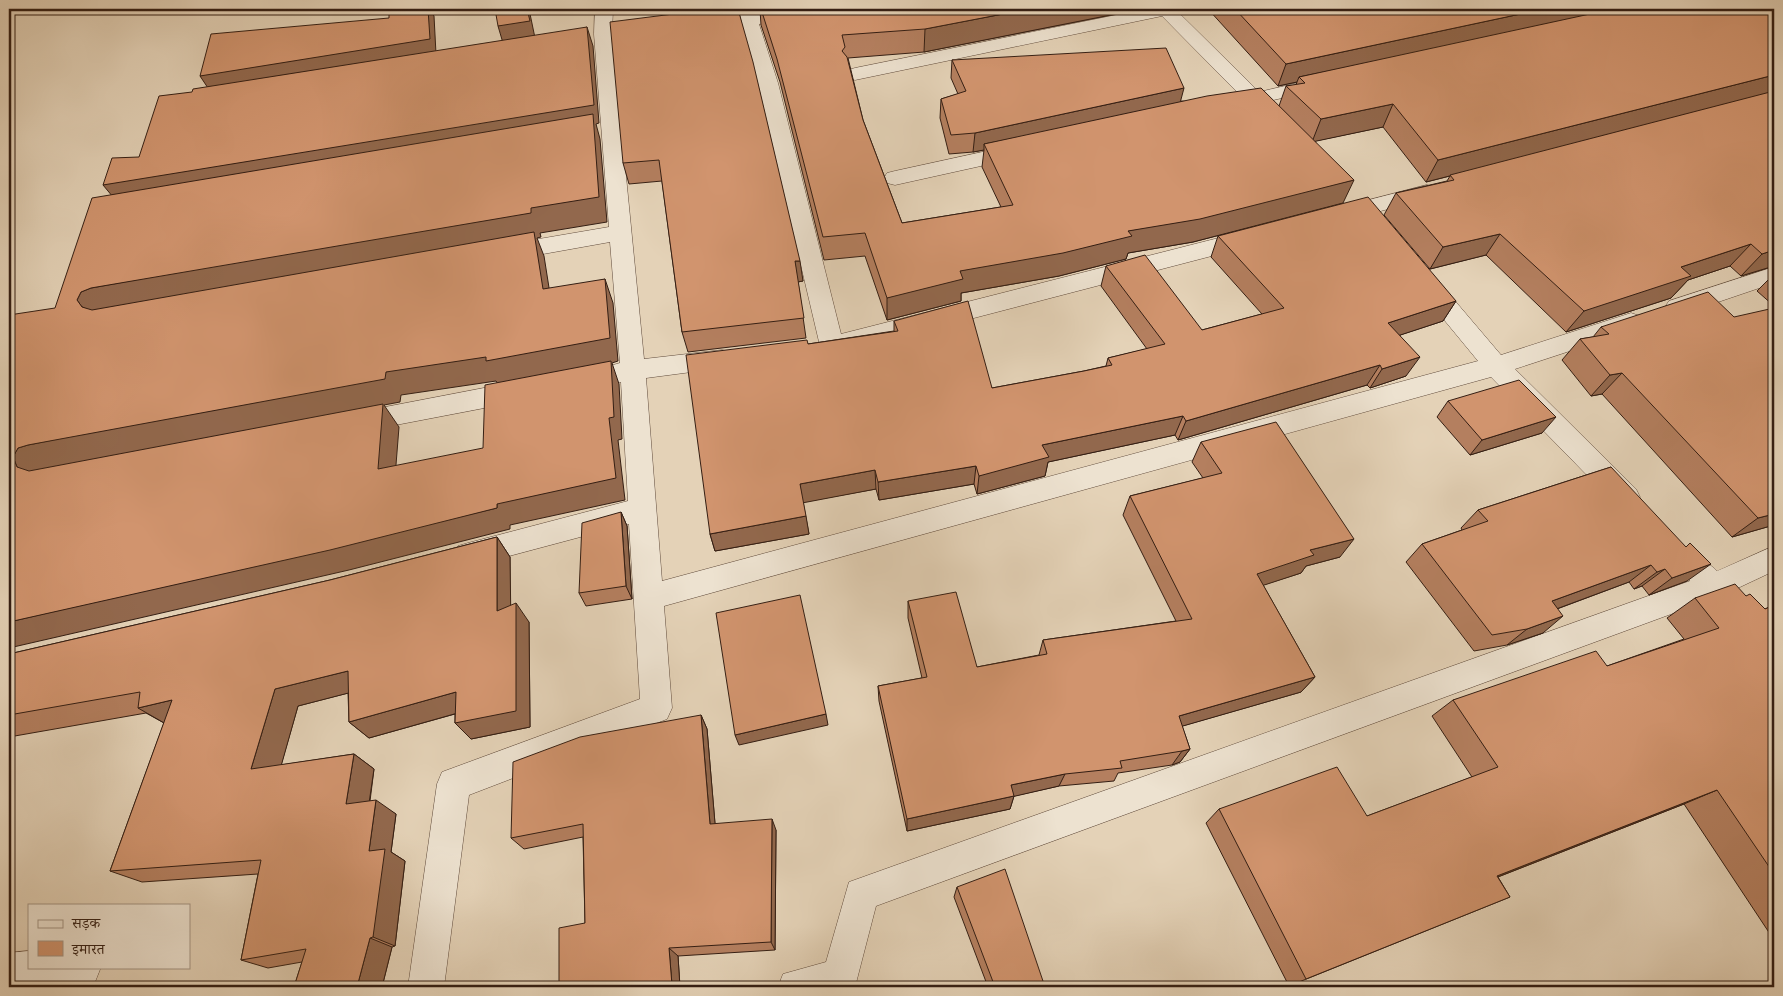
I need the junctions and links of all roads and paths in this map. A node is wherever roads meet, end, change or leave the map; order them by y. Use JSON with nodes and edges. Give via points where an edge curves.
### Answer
{"nodes":[{"id":1,"x":604,"y":9,"type":"edge"},
{"id":2,"x":1167,"y":9,"type":"edge"},
{"id":3,"x":805,"y":13,"type":"edge"},
{"id":4,"x":749,"y":20,"type":"junction"},
{"id":5,"x":690,"y":25,"type":"edge"},
{"id":6,"x":856,"y":74,"type":"dead end"},
{"id":7,"x":1340,"y":80,"type":"edge"},
{"id":8,"x":1254,"y":98,"type":"junction"},
{"id":9,"x":1225,"y":105,"type":"edge"},
{"id":10,"x":1288,"y":133,"type":"edge"},
{"id":11,"x":1041,"y":146,"type":"edge"},
{"id":12,"x":895,"y":178,"type":"dead end"},
{"id":13,"x":1450,"y":186,"type":"edge"},
{"id":14,"x":1343,"y":188,"type":"edge"},
{"id":15,"x":1364,"y":208,"type":"junction"},
{"id":16,"x":1315,"y":221,"type":"edge"},
{"id":17,"x":1383,"y":231,"type":"edge"},
{"id":18,"x":621,"y":232,"type":"junction"},
{"id":19,"x":1267,"y":234,"type":"edge"},
{"id":20,"x":484,"y":256,"type":"edge"},
{"id":21,"x":1408,"y":261,"type":"edge"},
{"id":22,"x":1774,"y":275,"type":"edge"},
{"id":23,"x":747,"y":356,"type":"edge"},
{"id":24,"x":1496,"y":366,"type":"junction"},
{"id":25,"x":634,"y":370,"type":"junction"},
{"id":26,"x":585,"y":379,"type":"edge"},
{"id":27,"x":546,"y":386,"type":"edge"},
{"id":28,"x":333,"y":427,"type":"edge"},
{"id":29,"x":642,"y":510,"type":"junction"},
{"id":30,"x":1643,"y":515,"type":"edge"},
{"id":31,"x":1685,"y":557,"type":"edge"},
{"id":32,"x":1774,"y":558,"type":"edge"},
{"id":33,"x":444,"y":561,"type":"edge"},
{"id":34,"x":1713,"y":586,"type":"junction"},
{"id":35,"x":649,"y":597,"type":"junction"},
{"id":36,"x":47,"y":968,"type":"edge"},
{"id":37,"x":82,"y":968,"type":"edge"},
{"id":38,"x":9,"y":971,"type":"edge"},
{"id":39,"x":75,"y":987,"type":"edge"},
{"id":40,"x":426,"y":987,"type":"edge"},
{"id":41,"x":796,"y":987,"type":"edge"}],
"edges":[{"from":1,"to":18,"type":"street","via":[[602,131]]},
{"from":2,"to":6,"type":"street"},
{"from":2,"to":8,"type":"street"},
{"from":3,"to":4,"type":"street"},
{"from":4,"to":5,"type":"street"},
{"from":4,"to":19,"type":"street","via":[[768,82],[823,347]]},
{"from":7,"to":8,"type":"street"},
{"from":8,"to":9,"type":"street"},
{"from":8,"to":10,"type":"street"},
{"from":11,"to":12,"type":"street"},
{"from":13,"to":15,"type":"street"},
{"from":14,"to":15,"type":"street"},
{"from":15,"to":16,"type":"street"},
{"from":15,"to":17,"type":"street"},
{"from":18,"to":20,"type":"street"},
{"from":18,"to":25,"type":"street"},
{"from":21,"to":24,"type":"street"},
{"from":22,"to":24,"type":"street"},
{"from":23,"to":25,"type":"street"},
{"from":24,"to":30,"type":"street"},
{"from":24,"to":35,"type":"street"},
{"from":25,"to":26,"type":"street"},
{"from":25,"to":29,"type":"street"},
{"from":27,"to":28,"type":"street"},
{"from":29,"to":33,"type":"street"},
{"from":29,"to":35,"type":"street"},
{"from":31,"to":34,"type":"street"},
{"from":32,"to":34,"type":"street"},
{"from":34,"to":41,"type":"street","via":[[861,894],[841,977]]},
{"from":35,"to":40,"type":"street","via":[[656,708],[454,784]]},
{"from":36,"to":38,"type":"street"},
{"from":37,"to":39,"type":"street"}]}
